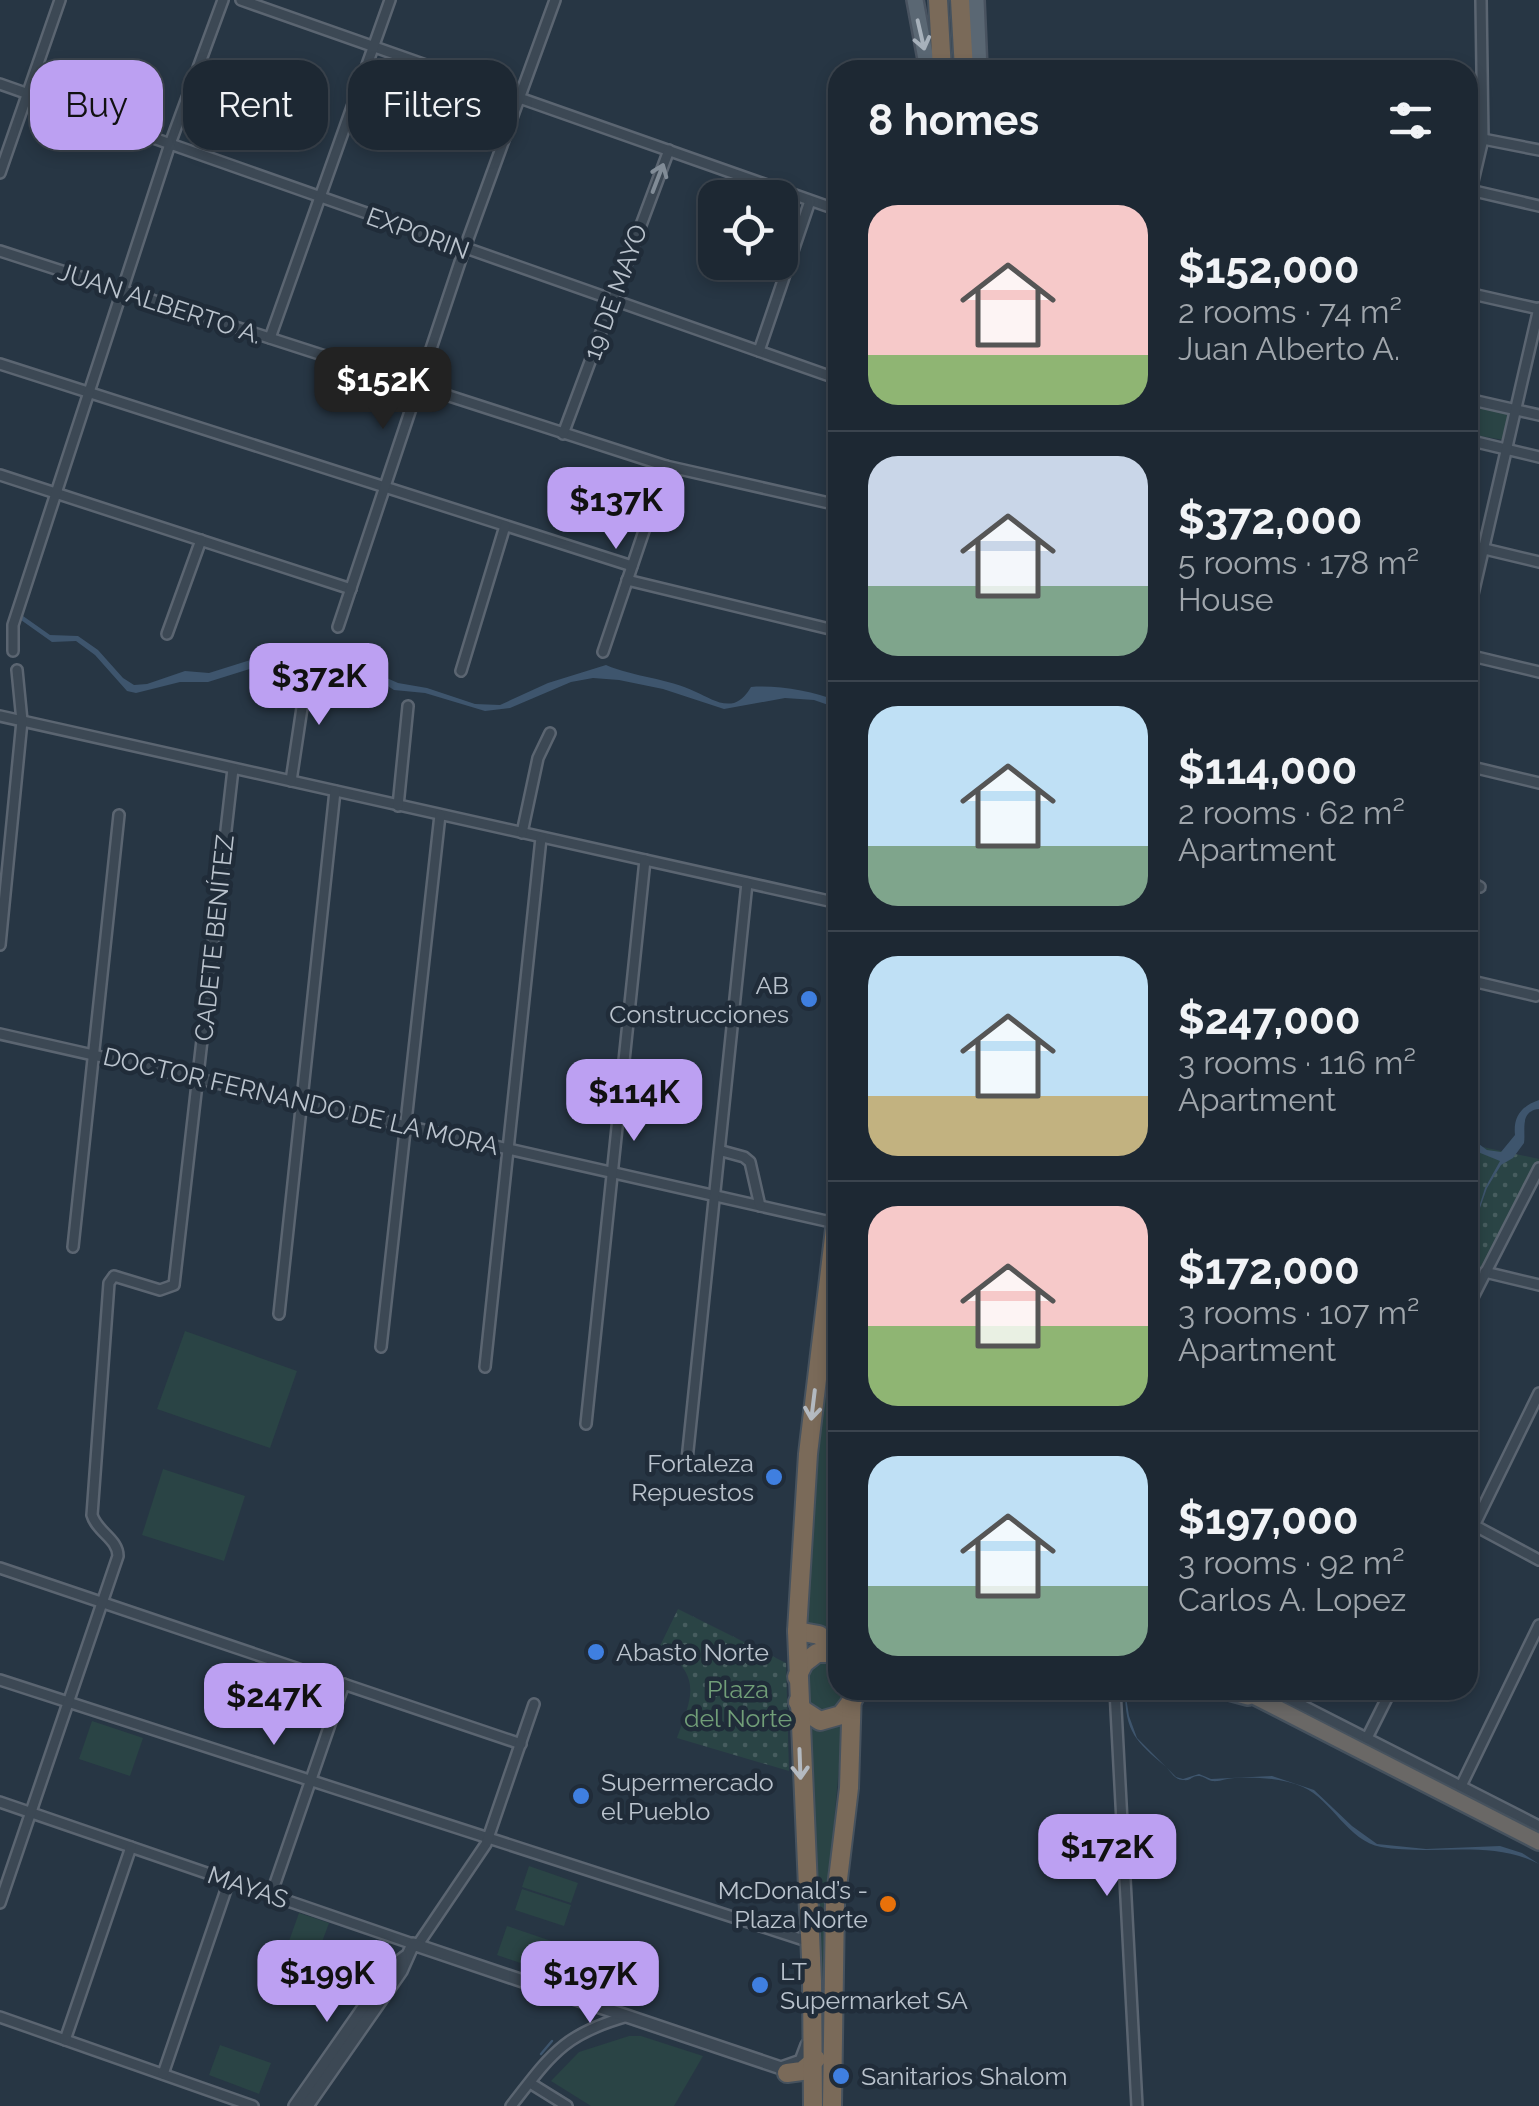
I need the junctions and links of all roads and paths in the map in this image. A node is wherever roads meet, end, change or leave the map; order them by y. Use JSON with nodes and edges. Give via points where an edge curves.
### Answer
{"nodes":[{"id":1,"x":60,"y":0,"type":"edge"},
{"id":2,"x":223,"y":0,"type":"edge"},
{"id":3,"x":241,"y":0,"type":"edge"},
{"id":4,"x":390,"y":0,"type":"edge"},
{"id":5,"x":555,"y":0,"type":"edge"},
{"id":6,"x":914,"y":0,"type":"edge"},
{"id":7,"x":938,"y":0,"type":"edge"},
{"id":8,"x":960,"y":0,"type":"edge"},
{"id":9,"x":976,"y":0,"type":"edge"},
{"id":10,"x":1481,"y":0,"type":"edge"},
{"id":11,"x":374,"y":47,"type":"junction"},
{"id":12,"x":926,"y":60,"type":"edge"},
{"id":13,"x":941,"y":60,"type":"edge"},
{"id":14,"x":963,"y":60,"type":"edge"},
{"id":15,"x":979,"y":60,"type":"edge"},
{"id":16,"x":0,"y":84,"type":"edge"},
{"id":17,"x":28,"y":94,"type":"junction"},
{"id":18,"x":518,"y":99,"type":"junction"},
{"id":19,"x":1484,"y":139,"type":"junction"},
{"id":20,"x":170,"y":144,"type":"junction"},
{"id":21,"x":669,"y":150,"type":"junction"},
{"id":22,"x":1539,"y":150,"type":"edge"},
{"id":23,"x":1478,"y":159,"type":"edge"},
{"id":24,"x":0,"y":172,"type":"edge"},
{"id":25,"x":1478,"y":192,"type":"edge"},
{"id":26,"x":320,"y":198,"type":"junction"},
{"id":27,"x":810,"y":202,"type":"junction"},
{"id":28,"x":1539,"y":206,"type":"edge"},
{"id":29,"x":828,"y":207,"type":"edge"},
{"id":30,"x":464,"y":250,"type":"junction"},
{"id":31,"x":0,"y":251,"type":"edge"},
{"id":32,"x":121,"y":290,"type":"junction"},
{"id":33,"x":1478,"y":295,"type":"edge"},
{"id":34,"x":611,"y":301,"type":"junction"},
{"id":35,"x":1539,"y":309,"type":"edge"},
{"id":36,"x":270,"y":338,"type":"junction"},
{"id":37,"x":759,"y":352,"type":"junction"},
{"id":38,"x":0,"y":364,"type":"edge"},
{"id":39,"x":828,"y":376,"type":"edge"},
{"id":40,"x":418,"y":386,"type":"junction"},
{"id":41,"x":88,"y":392,"type":"junction"},
{"id":42,"x":1478,"y":400,"type":"edge"},
{"id":43,"x":1516,"y":410,"type":"junction"},
{"id":44,"x":1539,"y":416,"type":"edge"},
{"id":45,"x":563,"y":434,"type":"junction"},
{"id":46,"x":1478,"y":442,"type":"edge"},
{"id":47,"x":1506,"y":449,"type":"junction"},
{"id":48,"x":1539,"y":457,"type":"edge"},
{"id":49,"x":666,"y":466,"type":"junction"},
{"id":50,"x":0,"y":475,"type":"edge"},
{"id":51,"x":384,"y":487,"type":"junction"},
{"id":52,"x":56,"y":493,"type":"junction"},
{"id":53,"x":828,"y":503,"type":"edge"},
{"id":54,"x":504,"y":526,"type":"junction"},
{"id":55,"x":201,"y":540,"type":"junction"},
{"id":56,"x":1478,"y":548,"type":"edge"},
{"id":57,"x":1483,"y":549,"type":"junction"},
{"id":58,"x":1539,"y":562,"type":"edge"},
{"id":59,"x":632,"y":566,"type":"junction"},
{"id":60,"x":1478,"y":571,"type":"edge"},
{"id":61,"x":627,"y":580,"type":"junction"},
{"id":62,"x":351,"y":589,"type":"junction"},
{"id":63,"x":338,"y":627,"type":"dead end"},
{"id":64,"x":828,"y":629,"type":"edge"},
{"id":65,"x":167,"y":634,"type":"dead end"},
{"id":66,"x":13,"y":651,"type":"dead end"},
{"id":67,"x":603,"y":652,"type":"dead end"},
{"id":68,"x":1478,"y":657,"type":"edge"},
{"id":69,"x":308,"y":668,"type":"dead end"},
{"id":70,"x":16,"y":670,"type":"dead end"},
{"id":71,"x":462,"y":671,"type":"dead end"},
{"id":72,"x":1539,"y":672,"type":"edge"},
{"id":73,"x":408,"y":706,"type":"dead end"},
{"id":74,"x":0,"y":716,"type":"edge"},
{"id":75,"x":22,"y":721,"type":"junction"},
{"id":76,"x":550,"y":733,"type":"dead end"},
{"id":77,"x":1478,"y":768,"type":"edge"},
{"id":78,"x":233,"y":769,"type":"junction"},
{"id":79,"x":291,"y":781,"type":"junction"},
{"id":80,"x":1539,"y":783,"type":"edge"},
{"id":81,"x":335,"y":791,"type":"junction"},
{"id":82,"x":398,"y":806,"type":"junction"},
{"id":83,"x":119,"y":815,"type":"dead end"},
{"id":84,"x":440,"y":815,"type":"junction"},
{"id":85,"x":522,"y":833,"type":"junction"},
{"id":86,"x":541,"y":838,"type":"junction"},
{"id":87,"x":644,"y":860,"type":"junction"},
{"id":88,"x":747,"y":883,"type":"junction"},
{"id":89,"x":828,"y":901,"type":"edge"},
{"id":90,"x":0,"y":945,"type":"edge"},
{"id":91,"x":1478,"y":982,"type":"edge"},
{"id":92,"x":1536,"y":996,"type":"dead end"},
{"id":93,"x":0,"y":1034,"type":"edge"},
{"id":94,"x":94,"y":1055,"type":"junction"},
{"id":95,"x":198,"y":1079,"type":"junction"},
{"id":96,"x":302,"y":1102,"type":"junction"},
{"id":97,"x":406,"y":1125,"type":"junction"},
{"id":98,"x":508,"y":1148,"type":"junction"},
{"id":99,"x":722,"y":1151,"type":"junction"},
{"id":100,"x":1539,"y":1168,"type":"edge"},
{"id":101,"x":612,"y":1172,"type":"junction"},
{"id":102,"x":717,"y":1196,"type":"junction"},
{"id":103,"x":760,"y":1206,"type":"junction"},
{"id":104,"x":828,"y":1218,"type":"edge"},
{"id":105,"x":73,"y":1248,"type":"dead end"},
{"id":106,"x":1485,"y":1272,"type":"junction"},
{"id":107,"x":1539,"y":1284,"type":"edge"},
{"id":108,"x":828,"y":1286,"type":"edge"},
{"id":109,"x":1478,"y":1287,"type":"edge"},
{"id":110,"x":278,"y":1314,"type":"dead end"},
{"id":111,"x":381,"y":1347,"type":"dead end"},
{"id":112,"x":485,"y":1367,"type":"dead end"},
{"id":113,"x":1539,"y":1393,"type":"edge"},
{"id":114,"x":586,"y":1424,"type":"dead end"},
{"id":115,"x":688,"y":1460,"type":"dead end"},
{"id":116,"x":1478,"y":1510,"type":"edge"},
{"id":117,"x":1478,"y":1527,"type":"edge"},
{"id":118,"x":1539,"y":1560,"type":"edge"},
{"id":119,"x":0,"y":1568,"type":"edge"},
{"id":120,"x":102,"y":1602,"type":"junction"},
{"id":121,"x":1539,"y":1625,"type":"edge"},
{"id":122,"x":797,"y":1632,"type":"junction"},
{"id":123,"x":828,"y":1645,"type":"edge"},
{"id":124,"x":828,"y":1653,"type":"edge"},
{"id":125,"x":797,"y":1677,"type":"junction"},
{"id":126,"x":0,"y":1680,"type":"edge"},
{"id":127,"x":344,"y":1684,"type":"junction"},
{"id":128,"x":851,"y":1700,"type":"edge"},
{"id":129,"x":855,"y":1700,"type":"edge"},
{"id":130,"x":1116,"y":1700,"type":"edge"},
{"id":131,"x":1261,"y":1700,"type":"edge"},
{"id":132,"x":1292,"y":1700,"type":"edge"},
{"id":133,"x":1387,"y":1700,"type":"edge"},
{"id":134,"x":798,"y":1702,"type":"junction"},
{"id":135,"x":68,"y":1703,"type":"junction"},
{"id":136,"x":534,"y":1704,"type":"dead end"},
{"id":137,"x":1367,"y":1738,"type":"junction"},
{"id":138,"x":521,"y":1744,"type":"junction"},
{"id":139,"x":311,"y":1780,"type":"junction"},
{"id":140,"x":1461,"y":1786,"type":"junction"},
{"id":141,"x":0,"y":1802,"type":"edge"},
{"id":142,"x":30,"y":1813,"type":"junction"},
{"id":143,"x":1539,"y":1826,"type":"edge"},
{"id":144,"x":489,"y":1837,"type":"junction"},
{"id":145,"x":1539,"y":1842,"type":"edge"},
{"id":146,"x":130,"y":1847,"type":"junction"},
{"id":147,"x":229,"y":1881,"type":"junction"},
{"id":148,"x":271,"y":1895,"type":"junction"},
{"id":149,"x":0,"y":1903,"type":"edge"},
{"id":150,"x":810,"y":1942,"type":"junction"},
{"id":151,"x":415,"y":1945,"type":"junction"},
{"id":152,"x":405,"y":1957,"type":"junction"},
{"id":153,"x":833,"y":2012,"type":"junction"},
{"id":154,"x":628,"y":2016,"type":"junction"},
{"id":155,"x":0,"y":2017,"type":"edge"},
{"id":156,"x":813,"y":2024,"type":"junction"},
{"id":157,"x":65,"y":2040,"type":"junction"},
{"id":158,"x":814,"y":2064,"type":"junction"},
{"id":159,"x":784,"y":2070,"type":"junction"},
{"id":160,"x":163,"y":2074,"type":"junction"},
{"id":161,"x":530,"y":2082,"type":"junction"},
{"id":162,"x":253,"y":2106,"type":"edge"},
{"id":163,"x":295,"y":2106,"type":"edge"},
{"id":164,"x":308,"y":2106,"type":"edge"},
{"id":165,"x":512,"y":2106,"type":"edge"},
{"id":166,"x":567,"y":2106,"type":"edge"},
{"id":167,"x":810,"y":2106,"type":"edge"},
{"id":168,"x":832,"y":2106,"type":"edge"},
{"id":169,"x":1137,"y":2106,"type":"edge"}],
"edges":[{"from":1,"to":17,"type":"street"},
{"from":2,"to":20,"type":"street"},
{"from":3,"to":11,"type":"street"},
{"from":4,"to":11,"type":"street"},
{"from":5,"to":18,"type":"street"},
{"from":6,"to":12,"type":"main road","one_way":true},
{"from":7,"to":13,"type":"highway"},
{"from":8,"to":14,"type":"highway"},
{"from":9,"to":15,"type":"main road"},
{"from":10,"to":19,"type":"street"},
{"from":11,"to":18,"type":"street"},
{"from":11,"to":26,"type":"street"},
{"from":16,"to":17,"type":"street","name":"EXPORIN"},
{"from":17,"to":20,"type":"street","name":"EXPORIN"},
{"from":17,"to":24,"type":"street"},
{"from":18,"to":21,"type":"street"},
{"from":18,"to":30,"type":"street"},
{"from":19,"to":22,"type":"street"},
{"from":19,"to":23,"type":"street"},
{"from":20,"to":26,"type":"street","name":"EXPORIN"},
{"from":20,"to":32,"type":"street"},
{"from":21,"to":27,"type":"street"},
{"from":34,"to":21,"type":"street","name":"19 DE MAYO","one_way":true},
{"from":25,"to":28,"type":"street"},
{"from":26,"to":30,"type":"street","name":"EXPORIN"},
{"from":26,"to":36,"type":"street"},
{"from":27,"to":29,"type":"street"},
{"from":27,"to":37,"type":"street"},
{"from":30,"to":34,"type":"street","name":"EXPORIN"},
{"from":30,"to":40,"type":"street"},
{"from":31,"to":32,"type":"street","name":"JUAN ALBERTO A."},
{"from":32,"to":36,"type":"street","name":"JUAN ALBERTO A."},
{"from":32,"to":41,"type":"street"},
{"from":33,"to":35,"type":"street"},
{"from":34,"to":37,"type":"street","name":"EXPORIN"},
{"from":34,"to":45,"type":"street","name":"19 DE MAYO"},
{"from":35,"to":43,"type":"street"},
{"from":36,"to":40,"type":"street","name":"JUAN ALBERTO A."},
{"from":37,"to":39,"type":"street","name":"EXPORIN"},
{"from":38,"to":41,"type":"street"},
{"from":40,"to":45,"type":"street","name":"JUAN ALBERTO A."},
{"from":40,"to":51,"type":"street"},
{"from":41,"to":51,"type":"street"},
{"from":41,"to":52,"type":"street"},
{"from":42,"to":43,"type":"street"},
{"from":43,"to":44,"type":"street"},
{"from":43,"to":47,"type":"street"},
{"from":45,"to":49,"type":"street","name":"JUAN ALBERTO A."},
{"from":46,"to":47,"type":"street"},
{"from":47,"to":48,"type":"street"},
{"from":47,"to":57,"type":"street"},
{"from":49,"to":53,"type":"street","name":"JUAN ALBERTO A."},
{"from":49,"to":59,"type":"street"},
{"from":50,"to":52,"type":"street"},
{"from":51,"to":54,"type":"street"},
{"from":51,"to":62,"type":"street"},
{"from":52,"to":55,"type":"street"},
{"from":52,"to":66,"type":"street","via":[[13,625]]},
{"from":54,"to":59,"type":"street"},
{"from":54,"to":71,"type":"street"},
{"from":55,"to":62,"type":"street"},
{"from":55,"to":65,"type":"street"},
{"from":56,"to":57,"type":"street"},
{"from":57,"to":58,"type":"street"},
{"from":57,"to":60,"type":"street"},
{"from":59,"to":61,"type":"street"},
{"from":61,"to":64,"type":"street"},
{"from":61,"to":67,"type":"street"},
{"from":62,"to":63,"type":"street"},
{"from":68,"to":72,"type":"street"},
{"from":69,"to":79,"type":"street"},
{"from":70,"to":75,"type":"street"},
{"from":73,"to":82,"type":"street"},
{"from":74,"to":75,"type":"street"},
{"from":75,"to":78,"type":"street"},
{"from":75,"to":90,"type":"street"},
{"from":76,"to":85,"type":"street"},
{"from":77,"to":80,"type":"street"},
{"from":78,"to":79,"type":"street"},
{"from":78,"to":95,"type":"street","name":"CADETE BENÍTEZ"},
{"from":79,"to":81,"type":"street"},
{"from":81,"to":82,"type":"street"},
{"from":81,"to":96,"type":"street"},
{"from":82,"to":84,"type":"street"},
{"from":83,"to":94,"type":"street"},
{"from":84,"to":85,"type":"street"},
{"from":84,"to":97,"type":"street"},
{"from":85,"to":86,"type":"street"},
{"from":86,"to":87,"type":"street"},
{"from":86,"to":98,"type":"street"},
{"from":87,"to":88,"type":"street"},
{"from":87,"to":101,"type":"street"},
{"from":88,"to":89,"type":"street"},
{"from":88,"to":99,"type":"street"},
{"from":91,"to":92,"type":"street"},
{"from":93,"to":94,"type":"street","name":"DOCTOR FERNANDO DE LA MORA"},
{"from":94,"to":95,"type":"street","name":"DOCTOR FERNANDO DE LA MORA"},
{"from":94,"to":105,"type":"street"},
{"from":95,"to":96,"type":"street","name":"DOCTOR FERNANDO DE LA MORA"},
{"from":95,"to":120,"type":"street","name":"CADETE BENÍTEZ","via":[[174,1285],[165,1291],[114,1276],[109,1283],[92,1514],[118,1550]]},
{"from":96,"to":97,"type":"street","name":"DOCTOR FERNANDO DE LA MORA"},
{"from":96,"to":110,"type":"street"},
{"from":97,"to":98,"type":"street","name":"DOCTOR FERNANDO DE LA MORA"},
{"from":97,"to":111,"type":"street"},
{"from":98,"to":101,"type":"street","name":"DOCTOR FERNANDO DE LA MORA"},
{"from":98,"to":112,"type":"street"},
{"from":99,"to":102,"type":"street"},
{"from":99,"to":103,"type":"street","via":[[750,1162]]},
{"from":100,"to":106,"type":"street"},
{"from":101,"to":102,"type":"street","name":"DOCTOR FERNANDO DE LA MORA"},
{"from":101,"to":114,"type":"street"},
{"from":102,"to":103,"type":"street","name":"DOCTOR FERNANDO DE LA MORA"},
{"from":102,"to":115,"type":"street"},
{"from":103,"to":104,"type":"street","name":"DOCTOR FERNANDO DE LA MORA"},
{"from":106,"to":107,"type":"street"},
{"from":106,"to":109,"type":"street"},
{"from":108,"to":122,"type":"highway","one_way":true},
{"from":113,"to":116,"type":"street"},
{"from":117,"to":118,"type":"street"},
{"from":119,"to":120,"type":"street"},
{"from":120,"to":127,"type":"street"},
{"from":120,"to":135,"type":"street"},
{"from":121,"to":140,"type":"street"},
{"from":122,"to":123,"type":"highway"},
{"from":122,"to":125,"type":"highway"},
{"from":124,"to":125,"type":"highway","via":[[818,1653]]},
{"from":125,"to":134,"type":"highway"},
{"from":126,"to":135,"type":"street"},
{"from":127,"to":138,"type":"street"},
{"from":127,"to":139,"type":"street"},
{"from":128,"to":134,"type":"highway","via":[[841,1715],[820,1722]]},
{"from":129,"to":153,"type":"highway","via":[[836,1895]]},
{"from":130,"to":169,"type":"street"},
{"from":131,"to":145,"type":"highway"},
{"from":132,"to":137,"type":"street"},
{"from":133,"to":137,"type":"street"},
{"from":134,"to":150,"type":"highway","one_way":true},
{"from":135,"to":139,"type":"street"},
{"from":135,"to":142,"type":"street"},
{"from":136,"to":138,"type":"street"},
{"from":137,"to":140,"type":"street"},
{"from":138,"to":144,"type":"street"},
{"from":139,"to":144,"type":"street"},
{"from":139,"to":148,"type":"street"},
{"from":140,"to":143,"type":"street"},
{"from":141,"to":142,"type":"street","name":"MAYAS"},
{"from":142,"to":146,"type":"street","name":"MAYAS"},
{"from":142,"to":149,"type":"street"},
{"from":144,"to":150,"type":"street"},
{"from":144,"to":151,"type":"street"},
{"from":146,"to":147,"type":"street","name":"MAYAS"},
{"from":146,"to":157,"type":"street"},
{"from":147,"to":148,"type":"street","name":"MAYAS"},
{"from":147,"to":160,"type":"street"},
{"from":148,"to":151,"type":"street","name":"MAYAS"},
{"from":150,"to":156,"type":"highway"},
{"from":151,"to":152,"type":"street"},
{"from":151,"to":154,"type":"street","name":"MAYAS"},
{"from":152,"to":163,"type":"street"},
{"from":152,"to":164,"type":"street"},
{"from":153,"to":158,"type":"highway"},
{"from":153,"to":168,"type":"highway"},
{"from":154,"to":159,"type":"street","name":"MAYAS"},
{"from":154,"to":161,"type":"street","via":[[568,2040]]},
{"from":155,"to":157,"type":"street"},
{"from":156,"to":158,"type":"highway"},
{"from":156,"to":159,"type":"street","via":[[800,2061]]},
{"from":157,"to":160,"type":"street"},
{"from":158,"to":159,"type":"highway"},
{"from":158,"to":167,"type":"highway"},
{"from":159,"to":167,"type":"highway"},
{"from":160,"to":162,"type":"street"},
{"from":161,"to":165,"type":"street"},
{"from":161,"to":166,"type":"street"}]}
